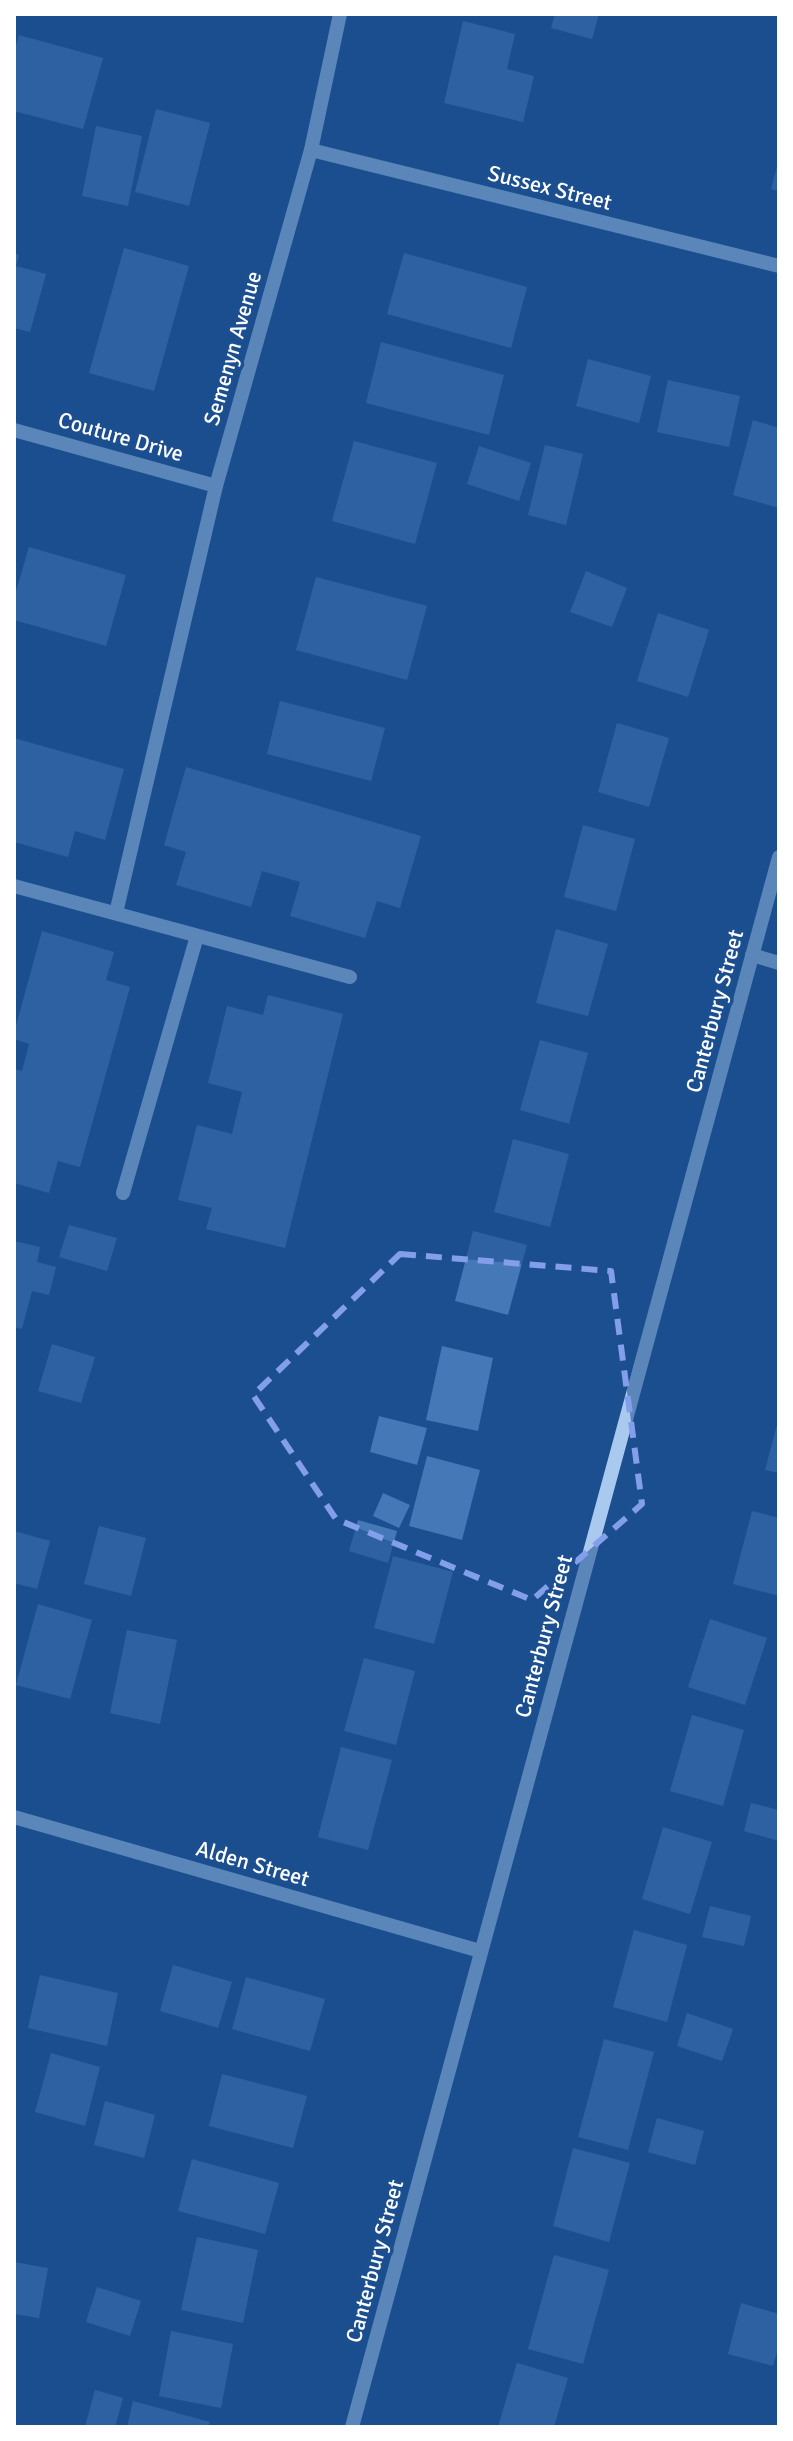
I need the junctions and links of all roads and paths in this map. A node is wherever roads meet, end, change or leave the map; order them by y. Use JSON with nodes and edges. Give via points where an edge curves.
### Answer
{"nodes":[{"id":1,"x":338,"y":15,"type":"edge"},
{"id":2,"x":311,"y":150,"type":"junction"},
{"id":3,"x":779,"y":266,"type":"edge"},
{"id":4,"x":14,"y":430,"type":"edge"},
{"id":5,"x":216,"y":486,"type":"junction"},
{"id":6,"x":779,"y":857,"type":"edge"},
{"id":7,"x":14,"y":886,"type":"edge"},
{"id":8,"x":116,"y":913,"type":"junction"},
{"id":9,"x":197,"y":936,"type":"junction"},
{"id":10,"x":752,"y":955,"type":"junction"},
{"id":11,"x":779,"y":963,"type":"edge"},
{"id":12,"x":350,"y":977,"type":"dead end"},
{"id":13,"x":123,"y":1193,"type":"dead end"},
{"id":14,"x":14,"y":1817,"type":"edge"},
{"id":15,"x":480,"y":1951,"type":"junction"},
{"id":16,"x":352,"y":2427,"type":"edge"}],
"edges":[{"from":1,"to":2,"type":"street","name":"Semenyn Avenue"},
{"from":2,"to":3,"type":"street","name":"Sussex Street"},
{"from":2,"to":5,"type":"street","name":"Semenyn Avenue"},
{"from":4,"to":5,"type":"street","name":"Couture Drive"},
{"from":5,"to":8,"type":"street","name":"Semenyn Avenue"},
{"from":6,"to":10,"type":"street","name":"Canterbury Street"},
{"from":7,"to":8,"type":"street"},
{"from":8,"to":9,"type":"street"},
{"from":9,"to":12,"type":"street"},
{"from":9,"to":13,"type":"street"},
{"from":10,"to":11,"type":"street"},
{"from":10,"to":15,"type":"street","name":"Canterbury Street"},
{"from":14,"to":15,"type":"street","name":"Alden Street"},
{"from":15,"to":16,"type":"street","name":"Canterbury Street"}]}
